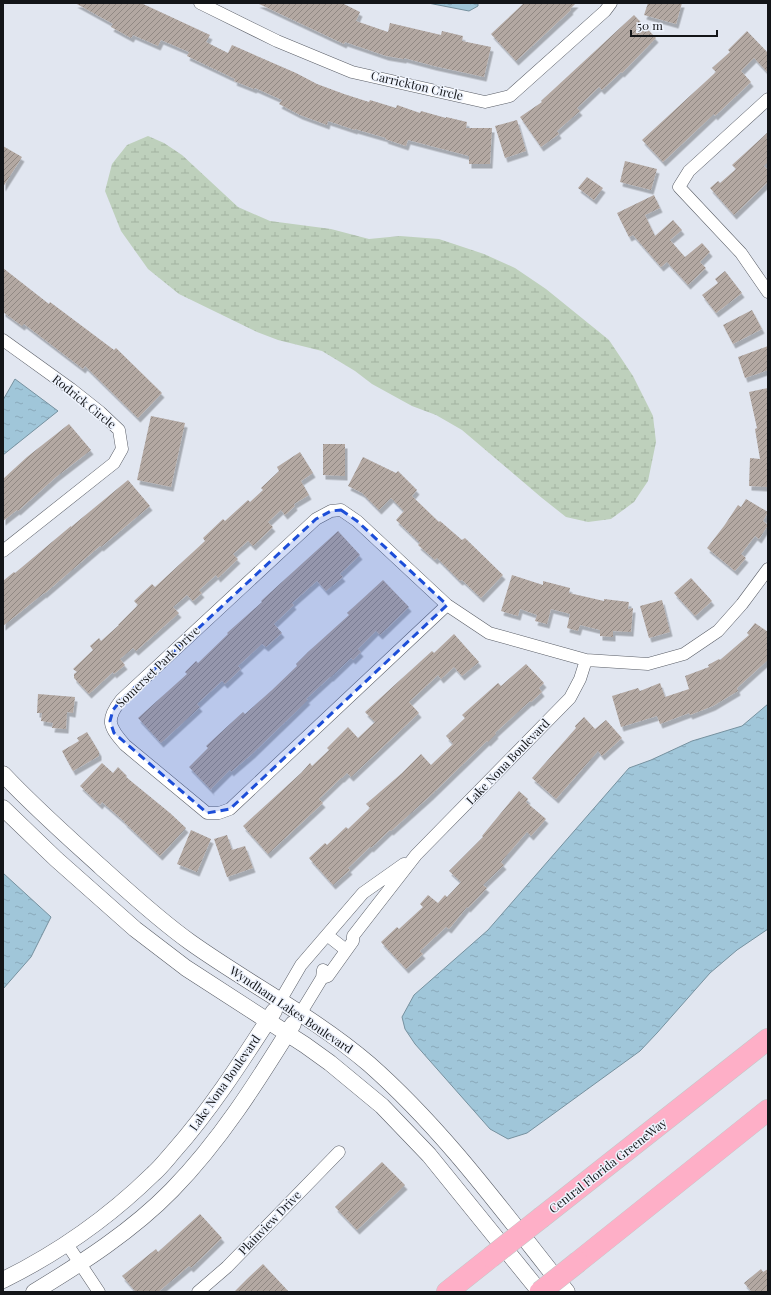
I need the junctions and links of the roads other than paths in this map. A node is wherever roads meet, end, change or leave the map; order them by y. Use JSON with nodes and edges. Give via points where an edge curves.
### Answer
{"nodes":[{"id":1,"x":200,"y":3,"type":"edge"},
{"id":2,"x":610,"y":3,"type":"edge"},
{"id":3,"x":768,"y":99,"type":"edge"},
{"id":4,"x":768,"y":292,"type":"edge"},
{"id":5,"x":3,"y":340,"type":"edge"},
{"id":6,"x":3,"y":551,"type":"edge"},
{"id":7,"x":767,"y":571,"type":"edge"},
{"id":8,"x":447,"y":605,"type":"junction"},
{"id":9,"x":586,"y":660,"type":"junction"},
{"id":10,"x":3,"y":774,"type":"edge"},
{"id":11,"x":3,"y":808,"type":"edge"},
{"id":12,"x":416,"y":855,"type":"junction"},
{"id":13,"x":327,"y":934,"type":"junction"},
{"id":14,"x":343,"y":948,"type":"junction"},
{"id":15,"x":280,"y":1001,"type":"junction"},
{"id":16,"x":300,"y":1014,"type":"junction"},
{"id":17,"x":268,"y":1020,"type":"junction"},
{"id":18,"x":288,"y":1033,"type":"junction"},
{"id":19,"x":768,"y":1039,"type":"edge"},
{"id":20,"x":768,"y":1110,"type":"edge"},
{"id":21,"x":339,"y":1152,"type":"dead end"},
{"id":22,"x":67,"y":1244,"type":"junction"},
{"id":23,"x":80,"y":1264,"type":"junction"},
{"id":24,"x":3,"y":1280,"type":"edge"},
{"id":25,"x":34,"y":1292,"type":"edge"},
{"id":26,"x":99,"y":1292,"type":"edge"},
{"id":27,"x":198,"y":1292,"type":"edge"},
{"id":28,"x":447,"y":1292,"type":"edge"},
{"id":29,"x":540,"y":1292,"type":"edge"},
{"id":30,"x":567,"y":1292,"type":"edge"}],
"edges":[{"from":1,"to":2,"type":"street","name":"Carrickton Circle","via":[[277,41],[352,72],[485,102],[510,96],[605,11]]},
{"from":3,"to":4,"type":"street","via":[[689,171],[679,187],[741,253]]},
{"from":5,"to":6,"type":"street","name":"Rodrick Circle","via":[[100,412],[119,430],[122,449],[114,463]]},
{"from":7,"to":9,"type":"street","name":"Somerset Park Drive","via":[[718,631],[684,654],[648,664]]},
{"from":8,"to":8,"type":"street","name":"Somerset Park Drive","via":[[357,521],[341,510],[331,511],[316,519],[121,700],[113,710],[110,721],[114,733],[207,813],[219,813],[230,809]]},
{"from":8,"to":9,"type":"street","name":"Somerset Park Drive","via":[[489,633]]},
{"from":9,"to":12,"type":"street","name":"Lake Nona Boulevard","via":[[570,698]]},
{"from":10,"to":15,"type":"street","name":"Wyndham Lakes Boulevard","via":[[27,800],[139,901],[188,941]]},
{"from":11,"to":17,"type":"street","name":"Wyndham Lakes Boulevard","via":[[135,929],[186,968]]},
{"from":12,"to":13,"type":"street","name":"Lake Nona Boulevard","via":[[363,893]]},
{"from":12,"to":14,"type":"street","name":"Lake Nona Boulevard","via":[[353,936],[353,941]]},
{"from":13,"to":14,"type":"street"},
{"from":13,"to":15,"type":"street","name":"Lake Nona Boulevard","via":[[301,965]]},
{"from":14,"to":16,"type":"street","name":"Lake Nona Boulevard","via":[[328,976],[322,978]]},
{"from":15,"to":16,"type":"street","name":"Wyndham Lakes Boulevard"},
{"from":15,"to":17,"type":"street","name":"Lake Nona Boulevard"},
{"from":16,"to":18,"type":"street","name":"Lake Nona Boulevard"},
{"from":16,"to":30,"type":"street","name":"Wyndham Lakes Boulevard","via":[[368,1064],[416,1108],[453,1148]]},
{"from":17,"to":18,"type":"street","name":"Wyndham Lakes Boulevard"},
{"from":17,"to":22,"type":"street","name":"Lake Nona Boulevard","via":[[192,1131],[154,1173],[112,1211]]},
{"from":18,"to":23,"type":"street","name":"Lake Nona Boulevard","via":[[211,1146],[172,1190],[127,1230]]},
{"from":18,"to":29,"type":"street","name":"Wyndham Lakes Boulevard","via":[[330,1063],[382,1106],[419,1144]]},
{"from":19,"to":28,"type":"highway","name":"Central Florida GreeneWay","bridge":true},
{"from":20,"to":29,"type":"highway","bridge":true},
{"from":21,"to":27,"type":"street","name":"Plainview Drive","via":[[227,1267]]},
{"from":22,"to":23,"type":"street"},
{"from":22,"to":24,"type":"street","name":"Lake Nona Boulevard"},
{"from":23,"to":25,"type":"street","name":"Lake Nona Boulevard"},
{"from":23,"to":26,"type":"street"}]}
